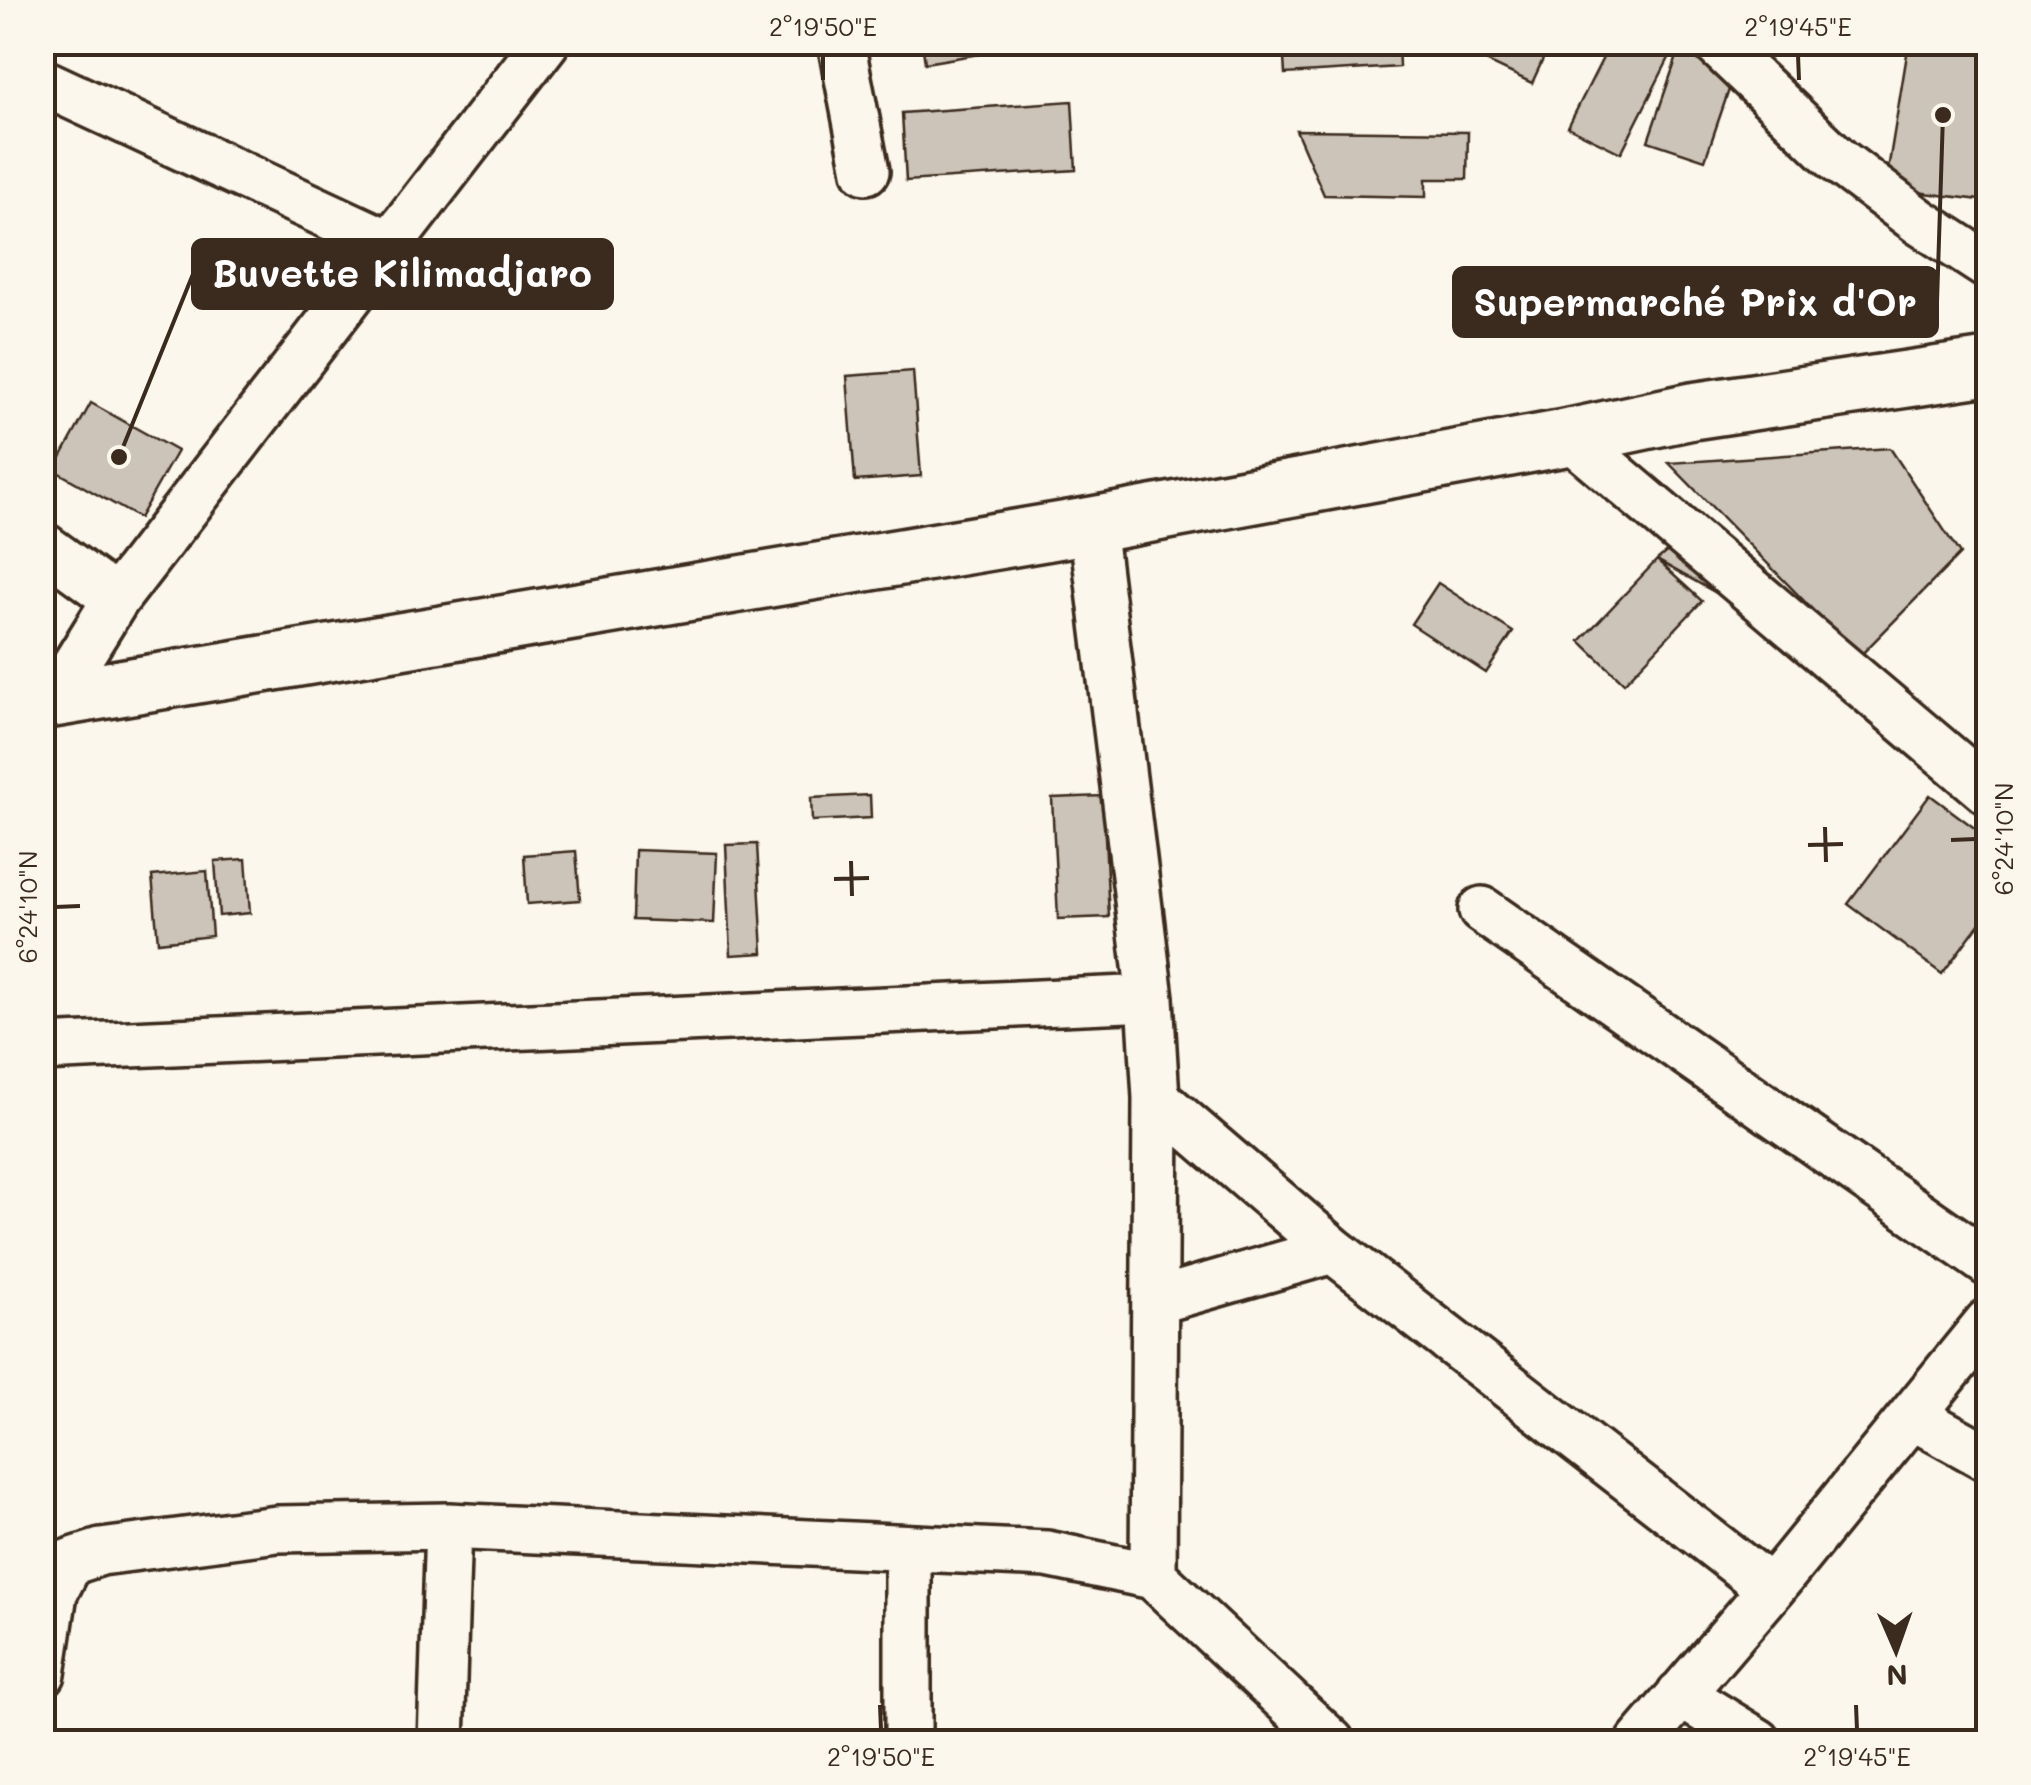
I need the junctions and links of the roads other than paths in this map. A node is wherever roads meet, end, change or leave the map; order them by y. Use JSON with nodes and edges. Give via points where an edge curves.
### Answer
{"nodes":[{"id":1,"x":546,"y":42,"type":"edge"},
{"id":2,"x":841,"y":42,"type":"edge"},
{"id":3,"x":1715,"y":42,"type":"edge"},
{"id":4,"x":42,"y":82,"type":"edge"},
{"id":5,"x":866,"y":172,"type":"dead end"},
{"id":6,"x":390,"y":244,"type":"junction"},
{"id":7,"x":1988,"y":266,"type":"edge"},
{"id":8,"x":1988,"y":367,"type":"edge"},
{"id":9,"x":1570,"y":437,"type":"junction"},
{"id":10,"x":1092,"y":525,"type":"junction"},
{"id":11,"x":42,"y":545,"type":"edge"},
{"id":12,"x":116,"y":599,"type":"junction"},
{"id":13,"x":48,"y":700,"type":"edge"},
{"id":14,"x":1988,"y":791,"type":"edge"},
{"id":15,"x":1482,"y":910,"type":"dead end"},
{"id":16,"x":1150,"y":998,"type":"junction"},
{"id":17,"x":42,"y":1048,"type":"edge"},
{"id":18,"x":1156,"y":1098,"type":"junction"},
{"id":19,"x":1333,"y":1250,"type":"junction"},
{"id":20,"x":1988,"y":1263,"type":"edge"},
{"id":21,"x":1156,"y":1302,"type":"junction"},
{"id":22,"x":1988,"y":1322,"type":"edge"},
{"id":23,"x":1912,"y":1416,"type":"junction"},
{"id":24,"x":1988,"y":1458,"type":"edge"},
{"id":25,"x":448,"y":1526,"type":"junction"},
{"id":26,"x":908,"y":1548,"type":"junction"},
{"id":27,"x":1153,"y":1576,"type":"junction"},
{"id":28,"x":1771,"y":1589,"type":"junction"},
{"id":29,"x":42,"y":1674,"type":"edge"},
{"id":30,"x":1680,"y":1694,"type":"junction"},
{"id":31,"x":441,"y":1742,"type":"edge"},
{"id":32,"x":908,"y":1742,"type":"edge"},
{"id":33,"x":1331,"y":1742,"type":"edge"},
{"id":34,"x":1640,"y":1742,"type":"edge"},
{"id":35,"x":1758,"y":1742,"type":"edge"}],
"edges":[{"from":1,"to":6,"type":"street"},
{"from":2,"to":5,"type":"street"},
{"from":3,"to":7,"type":"street","via":[[1839,161]]},
{"from":4,"to":6,"type":"street"},
{"from":6,"to":12,"type":"street"},
{"from":8,"to":9,"type":"main road"},
{"from":9,"to":10,"type":"main road"},
{"from":9,"to":14,"type":"street"},
{"from":10,"to":13,"type":"main road"},
{"from":10,"to":16,"type":"street"},
{"from":11,"to":12,"type":"street"},
{"from":12,"to":13,"type":"street"},
{"from":15,"to":20,"type":"street"},
{"from":16,"to":17,"type":"street"},
{"from":16,"to":18,"type":"street"},
{"from":18,"to":19,"type":"street"},
{"from":18,"to":21,"type":"street"},
{"from":19,"to":21,"type":"street"},
{"from":19,"to":28,"type":"street"},
{"from":21,"to":27,"type":"street"},
{"from":22,"to":23,"type":"street"},
{"from":23,"to":24,"type":"street"},
{"from":23,"to":28,"type":"street"},
{"from":25,"to":26,"type":"street"},
{"from":25,"to":29,"type":"street","via":[[277,1530],[100,1552],[70,1562],[54,1593]]},
{"from":25,"to":31,"type":"street"},
{"from":26,"to":27,"type":"street","via":[[1047,1554]]},
{"from":26,"to":32,"type":"street"},
{"from":27,"to":33,"type":"street"},
{"from":28,"to":30,"type":"street"},
{"from":30,"to":34,"type":"street"},
{"from":30,"to":35,"type":"street"}]}
